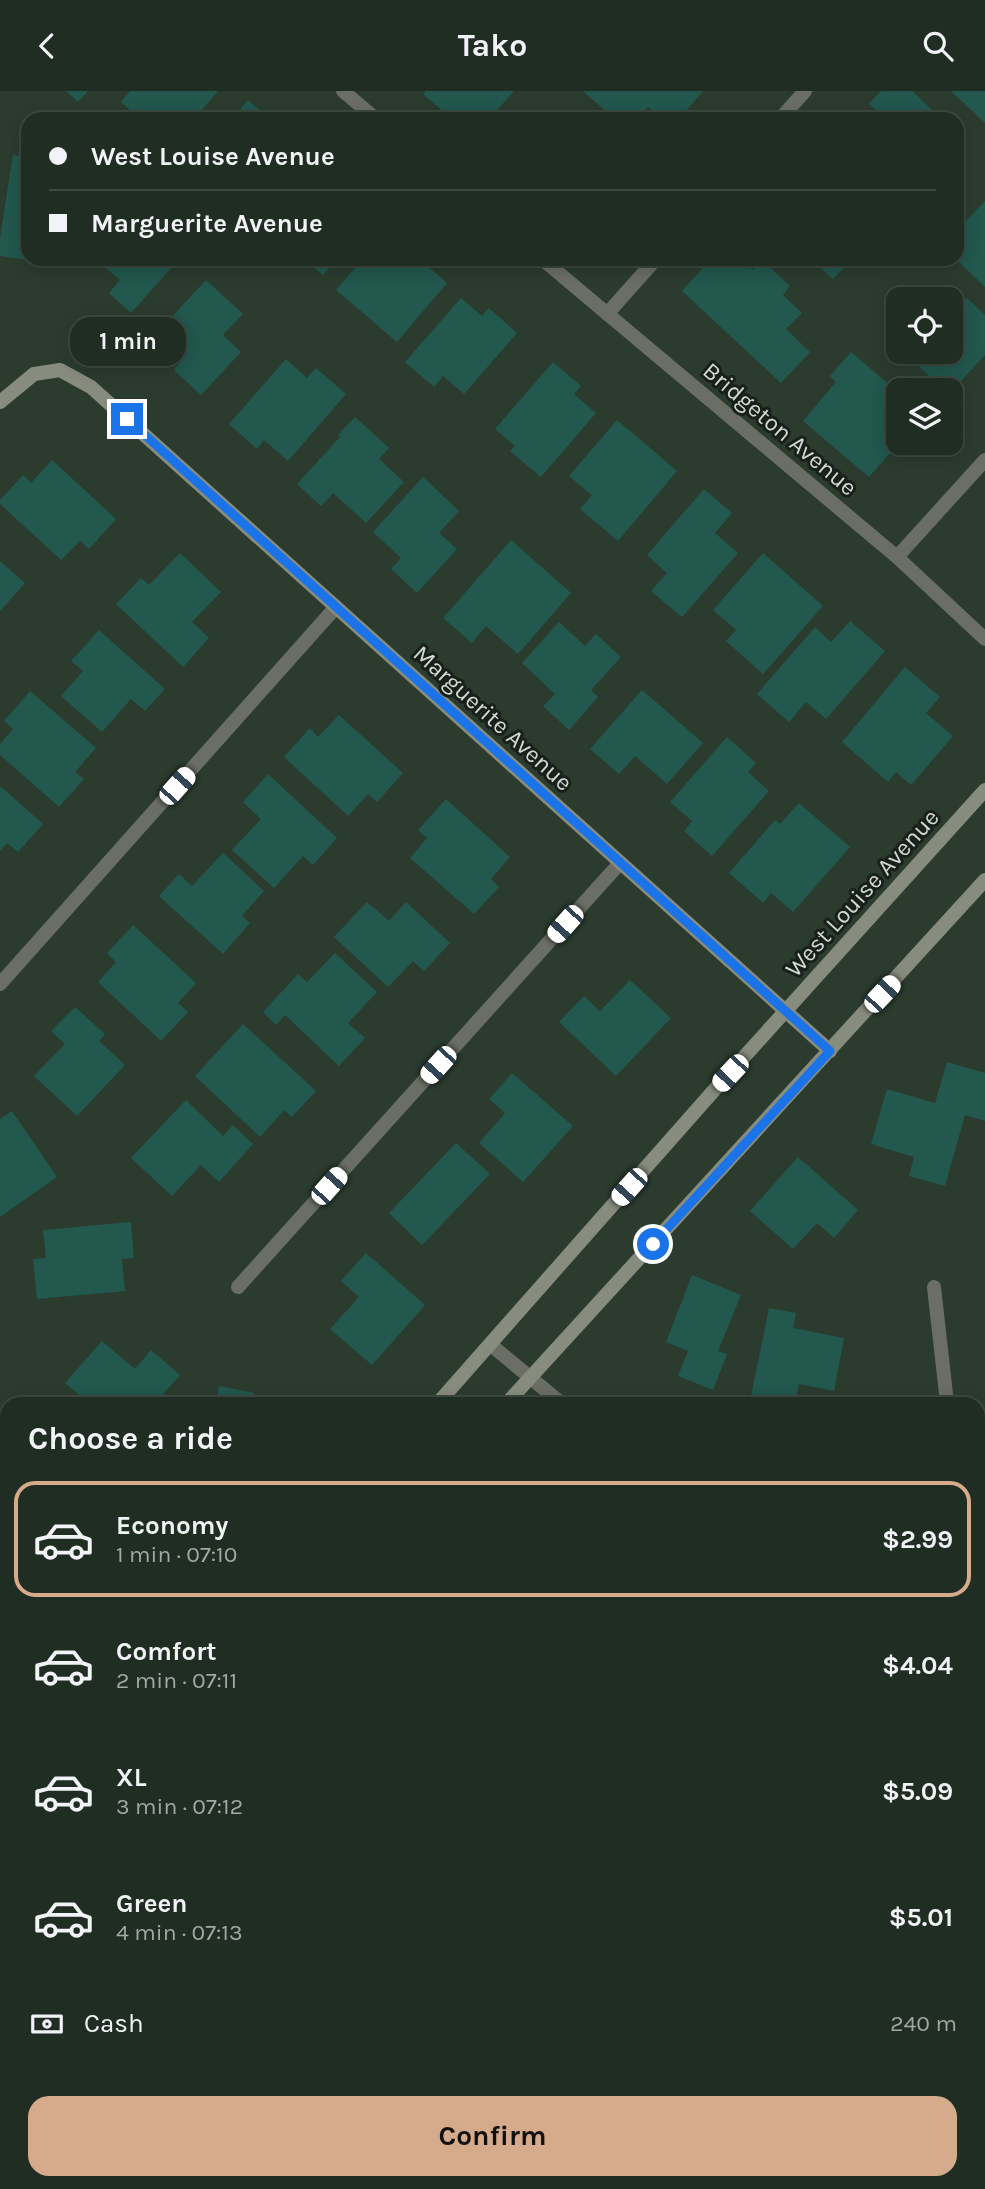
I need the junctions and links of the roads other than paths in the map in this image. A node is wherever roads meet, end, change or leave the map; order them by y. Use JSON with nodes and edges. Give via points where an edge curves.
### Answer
{"nodes":[{"id":1,"x":343,"y":91,"type":"edge"},
{"id":2,"x":805,"y":91,"type":"edge"},
{"id":3,"x":368,"y":112,"type":"edge"},
{"id":4,"x":786,"y":112,"type":"edge"},
{"id":5,"x":550,"y":266,"type":"edge"},
{"id":6,"x":650,"y":266,"type":"edge"},
{"id":7,"x":607,"y":314,"type":"junction"},
{"id":8,"x":0,"y":402,"type":"edge"},
{"id":9,"x":985,"y":460,"type":"edge"},
{"id":10,"x":897,"y":557,"type":"junction"},
{"id":11,"x":336,"y":607,"type":"junction"},
{"id":12,"x":985,"y":639,"type":"edge"},
{"id":13,"x":985,"y":790,"type":"edge"},
{"id":14,"x":620,"y":863,"type":"junction"},
{"id":15,"x":985,"y":880,"type":"edge"},
{"id":16,"x":0,"y":984,"type":"edge"},
{"id":17,"x":788,"y":1011,"type":"junction"},
{"id":18,"x":830,"y":1051,"type":"junction"},
{"id":19,"x":238,"y":1287,"type":"dead end"},
{"id":20,"x":934,"y":1287,"type":"dead end"},
{"id":21,"x":491,"y":1345,"type":"junction"},
{"id":22,"x":530,"y":1379,"type":"junction"},
{"id":23,"x":443,"y":1397,"type":"edge"},
{"id":24,"x":513,"y":1397,"type":"edge"},
{"id":25,"x":553,"y":1397,"type":"edge"},
{"id":26,"x":946,"y":1397,"type":"edge"}],
"edges":[{"from":1,"to":3,"type":"street"},
{"from":2,"to":4,"type":"street"},
{"from":5,"to":7,"type":"street","name":"Bridgeton Avenue"},
{"from":6,"to":7,"type":"street"},
{"from":7,"to":10,"type":"street","name":"Bridgeton Avenue"},
{"from":8,"to":11,"type":"main road","name":"Marguerite Avenue","via":[[34,374],[60,370],[91,387]]},
{"from":9,"to":10,"type":"street"},
{"from":10,"to":12,"type":"street","name":"Bridgeton Avenue"},
{"from":11,"to":14,"type":"main road","name":"Marguerite Avenue"},
{"from":11,"to":16,"type":"street"},
{"from":13,"to":17,"type":"main road","name":"West Louise Avenue"},
{"from":14,"to":17,"type":"main road","name":"Marguerite Avenue"},
{"from":14,"to":19,"type":"street"},
{"from":15,"to":18,"type":"main road"},
{"from":17,"to":18,"type":"main road","name":"Marguerite Avenue"},
{"from":17,"to":21,"type":"main road","name":"West Louise Avenue"},
{"from":18,"to":22,"type":"main road"},
{"from":20,"to":26,"type":"street"},
{"from":21,"to":22,"type":"street"},
{"from":21,"to":23,"type":"main road","name":"West Louise Avenue"},
{"from":22,"to":24,"type":"main road"},
{"from":22,"to":25,"type":"street"}]}
